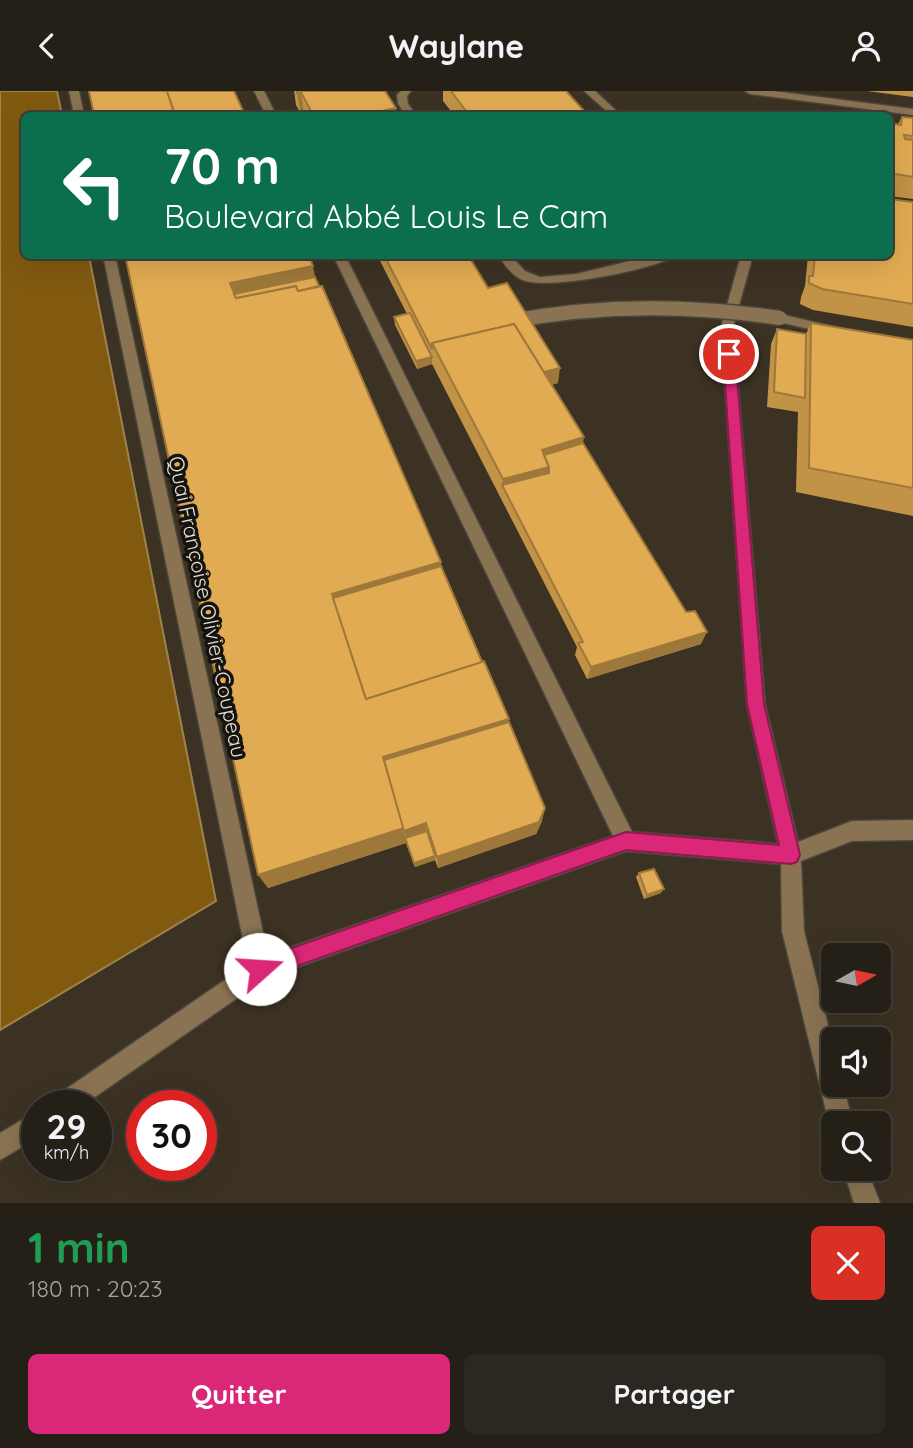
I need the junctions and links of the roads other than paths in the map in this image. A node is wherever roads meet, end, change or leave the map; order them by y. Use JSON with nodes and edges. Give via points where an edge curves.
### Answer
{"nodes":[{"id":1,"x":74,"y":91,"type":"edge"},
{"id":2,"x":259,"y":91,"type":"edge"},
{"id":3,"x":406,"y":91,"type":"edge"},
{"id":4,"x":589,"y":91,"type":"edge"},
{"id":5,"x":750,"y":91,"type":"edge"},
{"id":6,"x":78,"y":112,"type":"edge"},
{"id":7,"x":270,"y":112,"type":"edge"},
{"id":8,"x":409,"y":112,"type":"edge"},
{"id":9,"x":613,"y":112,"type":"edge"},
{"id":10,"x":913,"y":112,"type":"edge"},
{"id":11,"x":110,"y":259,"type":"edge"},
{"id":12,"x":341,"y":259,"type":"edge"},
{"id":13,"x":507,"y":259,"type":"edge"},
{"id":14,"x":654,"y":259,"type":"edge"},
{"id":15,"x":746,"y":259,"type":"edge"},
{"id":16,"x":486,"y":327,"type":"edge"},
{"id":17,"x":850,"y":334,"type":"edge"},
{"id":18,"x":913,"y":830,"type":"edge"},
{"id":19,"x":626,"y":841,"type":"junction"},
{"id":20,"x":791,"y":855,"type":"junction"},
{"id":21,"x":260,"y":969,"type":"junction"},
{"id":22,"x":84,"y":1090,"type":"edge"},
{"id":23,"x":838,"y":1111,"type":"edge"},
{"id":24,"x":21,"y":1134,"type":"edge"},
{"id":25,"x":0,"y":1149,"type":"edge"},
{"id":26,"x":859,"y":1181,"type":"edge"},
{"id":27,"x":867,"y":1203,"type":"edge"}],
"edges":[{"from":1,"to":6,"type":"street"},
{"from":2,"to":7,"type":"street"},
{"from":3,"to":8,"type":"street","via":[[403,104]]},
{"from":4,"to":9,"type":"street"},
{"from":5,"to":10,"type":"street"},
{"from":11,"to":21,"type":"street","name":"Quai Françoise Olivier-Coupeau"},
{"from":12,"to":19,"type":"street"},
{"from":13,"to":14,"type":"street","via":[[528,278],[554,282]]},
{"from":15,"to":20,"type":"street","via":[[727,327],[756,704]]},
{"from":16,"to":17,"type":"street","bridge":true,"via":[[557,312],[640,306],[720,309]]},
{"from":18,"to":20,"type":"street","via":[[852,831]]},
{"from":19,"to":20,"type":"street"},
{"from":19,"to":21,"type":"street"},
{"from":20,"to":23,"type":"street","via":[[793,930]]},
{"from":21,"to":22,"type":"street"},
{"from":24,"to":25,"type":"street"},
{"from":26,"to":27,"type":"street"}]}
